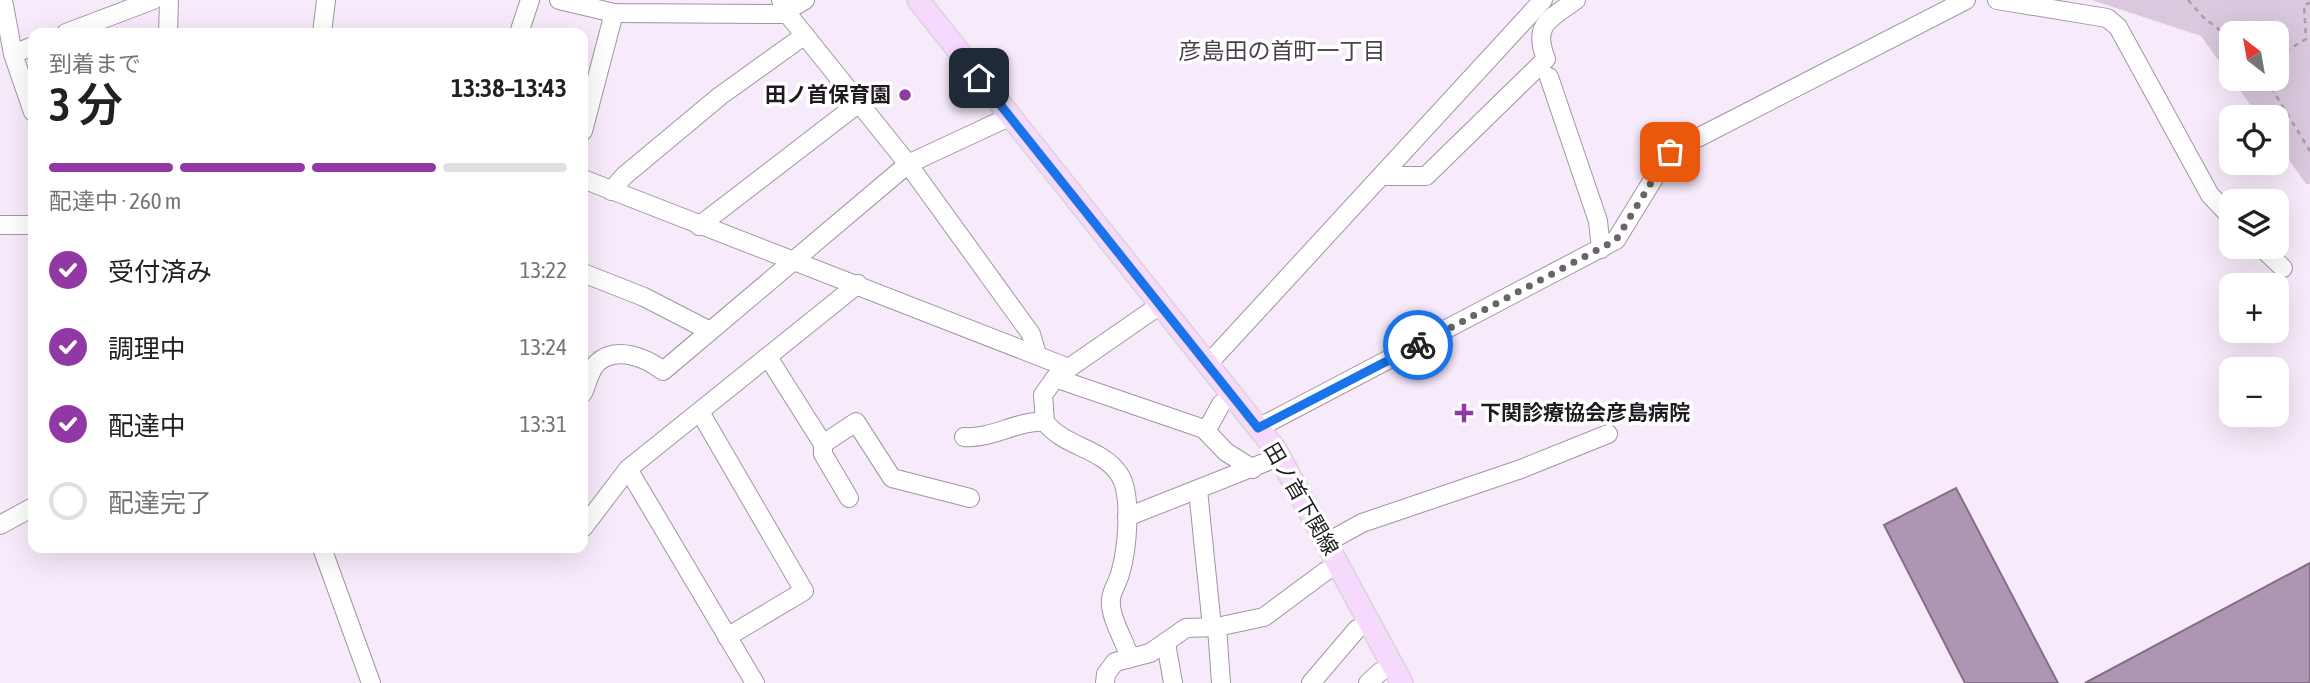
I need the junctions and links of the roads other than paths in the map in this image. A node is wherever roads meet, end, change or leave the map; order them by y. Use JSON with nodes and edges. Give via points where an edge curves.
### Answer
{"nodes":[{"id":1,"x":3,"y":0,"type":"edge"},
{"id":2,"x":153,"y":0,"type":"edge"},
{"id":3,"x":169,"y":0,"type":"edge"},
{"id":4,"x":326,"y":0,"type":"edge"},
{"id":5,"x":530,"y":0,"type":"edge"},
{"id":6,"x":559,"y":0,"type":"edge"},
{"id":7,"x":805,"y":0,"type":"edge"},
{"id":8,"x":918,"y":0,"type":"edge"},
{"id":9,"x":1543,"y":0,"type":"edge"},
{"id":10,"x":1576,"y":0,"type":"edge"},
{"id":11,"x":1966,"y":0,"type":"edge"},
{"id":12,"x":1997,"y":0,"type":"edge"},
{"id":13,"x":784,"y":6,"type":"edge"},
{"id":14,"x":607,"y":8,"type":"edge"},
{"id":15,"x":79,"y":28,"type":"edge"},
{"id":16,"x":168,"y":28,"type":"edge"},
{"id":17,"x":323,"y":28,"type":"edge"},
{"id":18,"x":521,"y":28,"type":"edge"},
{"id":19,"x":805,"y":35,"type":"junction"},
{"id":20,"x":28,"y":48,"type":"edge"},
{"id":21,"x":13,"y":54,"type":"junction"},
{"id":22,"x":1548,"y":68,"type":"junction"},
{"id":23,"x":28,"y":98,"type":"edge"},
{"id":24,"x":859,"y":103,"type":"junction"},
{"id":25,"x":588,"y":105,"type":"edge"},
{"id":26,"x":1009,"y":117,"type":"junction"},
{"id":27,"x":908,"y":164,"type":"junction"},
{"id":28,"x":1381,"y":176,"type":"junction"},
{"id":29,"x":588,"y":180,"type":"edge"},
{"id":30,"x":611,"y":191,"type":"junction"},
{"id":31,"x":2219,"y":204,"type":"edge"},
{"id":32,"x":0,"y":225,"type":"edge"},
{"id":33,"x":28,"y":225,"type":"edge"},
{"id":34,"x":699,"y":226,"type":"junction"},
{"id":35,"x":1601,"y":249,"type":"junction"},
{"id":36,"x":794,"y":259,"type":"junction"},
{"id":37,"x":2274,"y":259,"type":"edge"},
{"id":38,"x":2283,"y":268,"type":"dead end"},
{"id":39,"x":588,"y":275,"type":"edge"},
{"id":40,"x":858,"y":284,"type":"junction"},
{"id":41,"x":1160,"y":305,"type":"junction"},
{"id":42,"x":710,"y":331,"type":"junction"},
{"id":43,"x":1037,"y":355,"type":"junction"},
{"id":44,"x":768,"y":357,"type":"junction"},
{"id":45,"x":1208,"y":364,"type":"junction"},
{"id":46,"x":588,"y":381,"type":"edge"},
{"id":47,"x":1221,"y":404,"type":"dead end"},
{"id":48,"x":700,"y":412,"type":"junction"},
{"id":49,"x":1045,"y":422,"type":"junction"},
{"id":50,"x":1258,"y":428,"type":"junction"},
{"id":51,"x":1204,"y":429,"type":"junction"},
{"id":52,"x":1608,"y":434,"type":"dead end"},
{"id":53,"x":964,"y":436,"type":"dead end"},
{"id":54,"x":823,"y":444,"type":"junction"},
{"id":55,"x":628,"y":469,"type":"junction"},
{"id":56,"x":1198,"y":490,"type":"junction"},
{"id":57,"x":849,"y":498,"type":"dead end"},
{"id":58,"x":971,"y":498,"type":"dead end"},
{"id":59,"x":28,"y":510,"type":"edge"},
{"id":60,"x":1127,"y":517,"type":"junction"},
{"id":61,"x":588,"y":521,"type":"edge"},
{"id":62,"x":0,"y":525,"type":"edge"},
{"id":63,"x":1326,"y":543,"type":"junction"},
{"id":64,"x":324,"y":553,"type":"edge"},
{"id":65,"x":1326,"y":571,"type":"dead end"},
{"id":66,"x":1215,"y":627,"type":"junction"},
{"id":67,"x":1357,"y":629,"type":"dead end"},
{"id":68,"x":727,"y":637,"type":"junction"},
{"id":69,"x":1166,"y":643,"type":"junction"},
{"id":70,"x":1128,"y":659,"type":"junction"},
{"id":71,"x":371,"y":683,"type":"edge"},
{"id":72,"x":755,"y":683,"type":"edge"},
{"id":73,"x":1105,"y":683,"type":"edge"},
{"id":74,"x":1173,"y":683,"type":"edge"},
{"id":75,"x":1221,"y":683,"type":"edge"},
{"id":76,"x":1311,"y":683,"type":"edge"},
{"id":77,"x":1402,"y":683,"type":"edge"}],
"edges":[{"from":1,"to":21,"type":"street"},
{"from":2,"to":15,"type":"street"},
{"from":3,"to":16,"type":"street"},
{"from":4,"to":17,"type":"street"},
{"from":5,"to":18,"type":"street"},
{"from":6,"to":14,"type":"street"},
{"from":7,"to":13,"type":"street"},
{"from":8,"to":26,"type":"main road","name":"田ノ首下関線"},
{"from":9,"to":28,"type":"street"},
{"from":10,"to":22,"type":"street","via":[[1542,28],[1539,40]]},
{"from":11,"to":35,"type":"street","via":[[1670,152],[1616,240]]},
{"from":12,"to":31,"type":"street","via":[[2107,18],[2118,27]]},
{"from":13,"to":14,"type":"street"},
{"from":13,"to":19,"type":"street"},
{"from":14,"to":25,"type":"street"},
{"from":19,"to":24,"type":"street"},
{"from":19,"to":30,"type":"street","via":[[720,96]]},
{"from":20,"to":21,"type":"street"},
{"from":21,"to":23,"type":"street"},
{"from":22,"to":28,"type":"street","via":[[1426,176]]},
{"from":22,"to":35,"type":"street","via":[[1598,222]]},
{"from":24,"to":27,"type":"street"},
{"from":24,"to":34,"type":"street"},
{"from":26,"to":27,"type":"street"},
{"from":26,"to":41,"type":"main road","name":"田ノ首下関線"},
{"from":27,"to":36,"type":"street"},
{"from":27,"to":43,"type":"street","via":[[1031,334]]},
{"from":28,"to":45,"type":"street"},
{"from":29,"to":30,"type":"street"},
{"from":30,"to":34,"type":"street"},
{"from":32,"to":33,"type":"street"},
{"from":34,"to":36,"type":"street"},
{"from":35,"to":50,"type":"street"},
{"from":36,"to":40,"type":"street"},
{"from":36,"to":42,"type":"street"},
{"from":37,"to":38,"type":"street"},
{"from":39,"to":42,"type":"street"},
{"from":40,"to":43,"type":"street"},
{"from":40,"to":44,"type":"street"},
{"from":41,"to":43,"type":"street","via":[[1069,368]]},
{"from":41,"to":45,"type":"main road","name":"田ノ首下関線"},
{"from":42,"to":46,"type":"street","via":[[663,371],[644,358],[623,355],[604,359]]},
{"from":44,"to":48,"type":"street"},
{"from":44,"to":54,"type":"street"},
{"from":45,"to":50,"type":"main road","name":"田ノ首下関線"},
{"from":47,"to":51,"type":"street"},
{"from":48,"to":55,"type":"street"},
{"from":48,"to":68,"type":"street","via":[[804,592]]},
{"from":49,"to":51,"type":"street","via":[[1043,395],[1055,378]]},
{"from":49,"to":53,"type":"street","via":[[1028,421],[984,436]]},
{"from":49,"to":60,"type":"street","via":[[1119,473]]},
{"from":50,"to":63,"type":"main road","name":"田ノ首下関線","via":[[1276,450]]},
{"from":51,"to":56,"type":"street","via":[[1226,452],[1259,465]]},
{"from":52,"to":63,"type":"street","via":[[1362,523]]},
{"from":54,"to":57,"type":"street","via":[[823,454]]},
{"from":54,"to":58,"type":"street","via":[[856,422],[892,478]]},
{"from":55,"to":61,"type":"street"},
{"from":55,"to":68,"type":"street"},
{"from":56,"to":60,"type":"street"},
{"from":56,"to":66,"type":"street"},
{"from":59,"to":62,"type":"street"},
{"from":60,"to":70,"type":"street","via":[[1122,564],[1111,599]]},
{"from":63,"to":77,"type":"main road","name":"田ノ首下関線"},
{"from":64,"to":71,"type":"street"},
{"from":65,"to":66,"type":"street","via":[[1264,617]]},
{"from":66,"to":69,"type":"street","via":[[1186,628]]},
{"from":66,"to":75,"type":"street"},
{"from":67,"to":76,"type":"street"},
{"from":68,"to":72,"type":"street"},
{"from":69,"to":70,"type":"street"},
{"from":69,"to":74,"type":"street"},
{"from":70,"to":73,"type":"street","via":[[1112,664]]}]}
